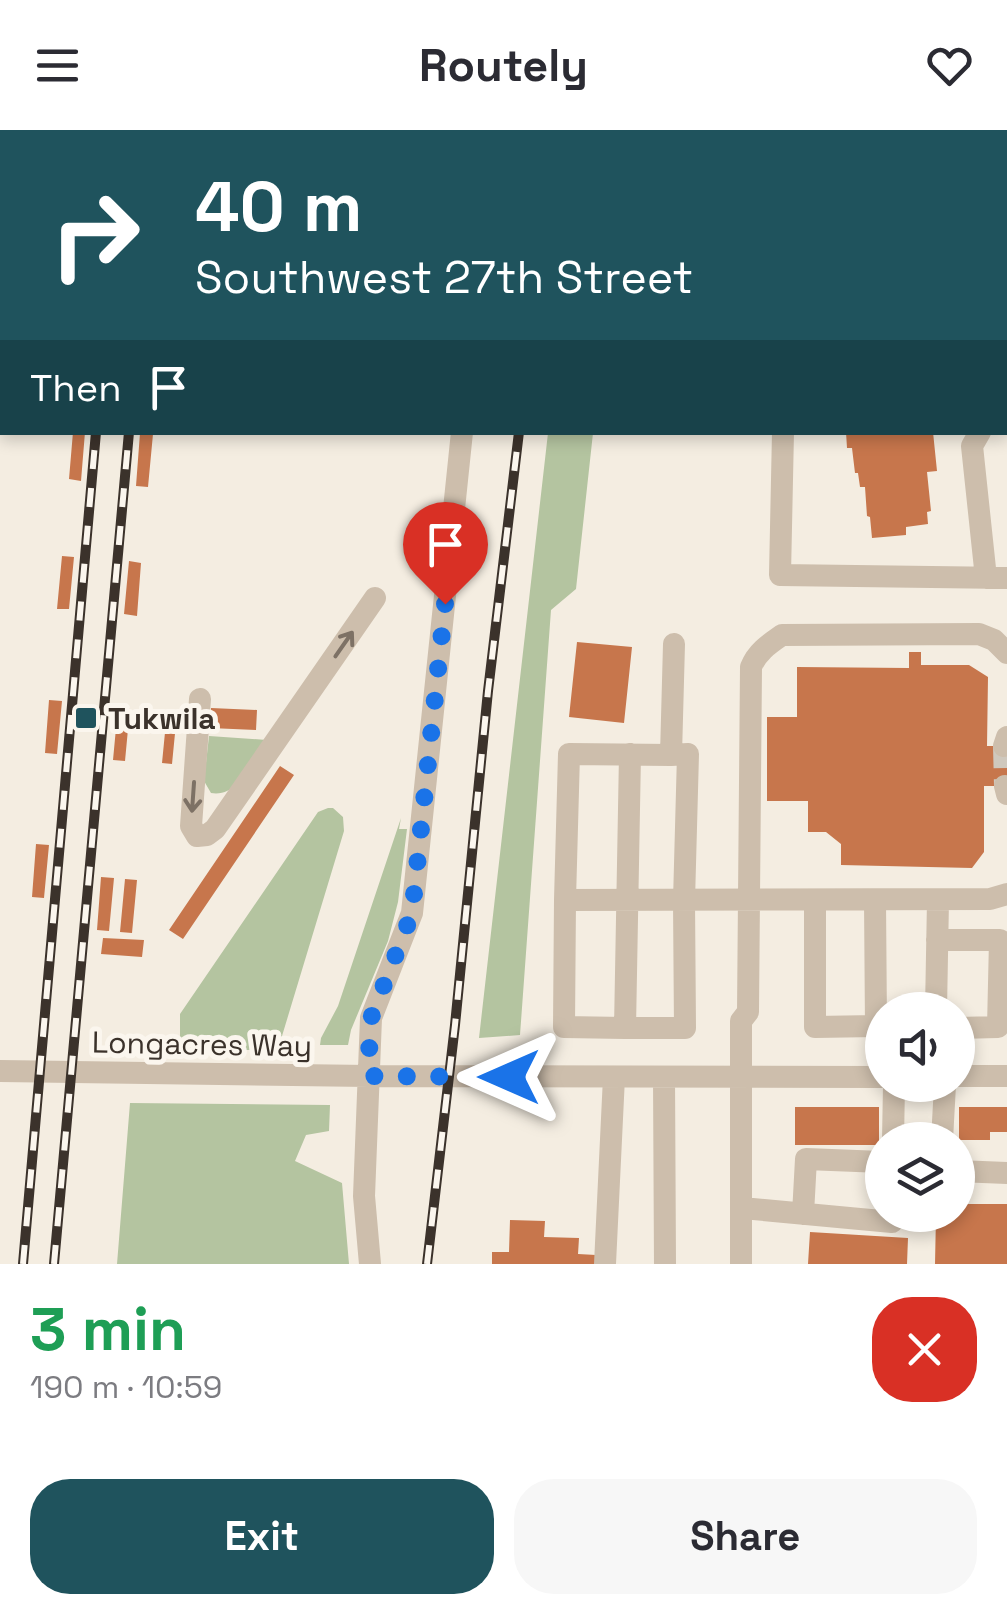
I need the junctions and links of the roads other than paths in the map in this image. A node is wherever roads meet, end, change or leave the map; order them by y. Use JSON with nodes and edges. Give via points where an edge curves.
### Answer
{"nodes":[{"id":1,"x":462,"y":435,"type":"edge"},
{"id":2,"x":784,"y":435,"type":"edge"},
{"id":3,"x":978,"y":435,"type":"edge"},
{"id":4,"x":996,"y":578,"type":"edge"},
{"id":5,"x":375,"y":598,"type":"dead end"},
{"id":6,"x":674,"y":644,"type":"dead end"},
{"id":7,"x":1007,"y":653,"type":"edge"},
{"id":8,"x":200,"y":700,"type":"dead end"},
{"id":9,"x":630,"y":754,"type":"junction"},
{"id":10,"x":671,"y":755,"type":"junction"},
{"id":11,"x":1007,"y":894,"type":"edge"},
{"id":12,"x":566,"y":900,"type":"junction"},
{"id":13,"x":684,"y":900,"type":"junction"},
{"id":14,"x":815,"y":900,"type":"junction"},
{"id":15,"x":875,"y":900,"type":"junction"},
{"id":16,"x":938,"y":900,"type":"junction"},
{"id":17,"x":628,"y":901,"type":"junction"},
{"id":18,"x":750,"y":901,"type":"junction"},
{"id":19,"x":937,"y":940,"type":"junction"},
{"id":20,"x":936,"y":992,"type":"edge"},
{"id":21,"x":624,"y":1028,"type":"junction"},
{"id":22,"x":975,"y":1028,"type":"edge"},
{"id":23,"x":0,"y":1072,"type":"edge"},
{"id":24,"x":370,"y":1076,"type":"junction"},
{"id":25,"x":975,"y":1076,"type":"edge"},
{"id":26,"x":1007,"y":1076,"type":"edge"},
{"id":27,"x":614,"y":1077,"type":"junction"},
{"id":28,"x":664,"y":1077,"type":"junction"},
{"id":29,"x":865,"y":1077,"type":"edge"},
{"id":30,"x":749,"y":1078,"type":"junction"},
{"id":31,"x":865,"y":1161,"type":"edge"},
{"id":32,"x":975,"y":1172,"type":"edge"},
{"id":33,"x":1007,"y":1173,"type":"edge"},
{"id":34,"x":742,"y":1208,"type":"junction"},
{"id":35,"x":803,"y":1214,"type":"junction"},
{"id":36,"x":865,"y":1220,"type":"edge"},
{"id":37,"x":370,"y":1264,"type":"edge"},
{"id":38,"x":604,"y":1264,"type":"edge"},
{"id":39,"x":665,"y":1264,"type":"edge"},
{"id":40,"x":741,"y":1264,"type":"edge"}],
"edges":[{"from":1,"to":24,"type":"street","via":[[412,913],[371,1018]]},
{"from":2,"to":4,"type":"street","via":[[780,575]]},
{"from":3,"to":4,"type":"street","via":[[972,446]]},
{"from":8,"to":5,"type":"street","one_way":true,"via":[[192,826],[197,836],[215,829]]},
{"from":6,"to":10,"type":"street"},
{"from":7,"to":18,"type":"street","via":[[979,634],[782,635],[768,645],[751,667]]},
{"from":9,"to":10,"type":"street"},
{"from":9,"to":12,"type":"street","via":[[570,754]]},
{"from":9,"to":17,"type":"street"},
{"from":10,"to":13,"type":"street","via":[[688,754]]},
{"from":11,"to":16,"type":"street"},
{"from":12,"to":17,"type":"street"},
{"from":12,"to":21,"type":"street","via":[[564,1027]]},
{"from":13,"to":17,"type":"street"},
{"from":13,"to":18,"type":"street"},
{"from":13,"to":21,"type":"street","via":[[685,1028]]},
{"from":14,"to":15,"type":"street"},
{"from":14,"to":15,"type":"street","via":[[815,1027],[876,1026]]},
{"from":14,"to":18,"type":"street"},
{"from":15,"to":16,"type":"street"},
{"from":16,"to":19,"type":"street"},
{"from":17,"to":21,"type":"street"},
{"from":18,"to":30,"type":"street","via":[[748,1012],[741,1021]]},
{"from":19,"to":20,"type":"street"},
{"from":19,"to":22,"type":"street","via":[[1000,940],[998,1028]]},
{"from":23,"to":24,"type":"street","name":"Longacres Way"},
{"from":24,"to":27,"type":"street","name":"Longacres Way"},
{"from":24,"to":37,"type":"street","via":[[364,1196]]},
{"from":25,"to":26,"type":"street"},
{"from":27,"to":28,"type":"street","name":"Longacres Way"},
{"from":27,"to":38,"type":"street"},
{"from":28,"to":30,"type":"street","name":"Longacres Way"},
{"from":28,"to":39,"type":"street"},
{"from":29,"to":30,"type":"street","name":"Longacres Way"},
{"from":30,"to":34,"type":"street"},
{"from":31,"to":35,"type":"street","via":[[806,1159]]},
{"from":32,"to":33,"type":"street"},
{"from":34,"to":35,"type":"street"},
{"from":34,"to":40,"type":"street"},
{"from":35,"to":36,"type":"street"}]}
